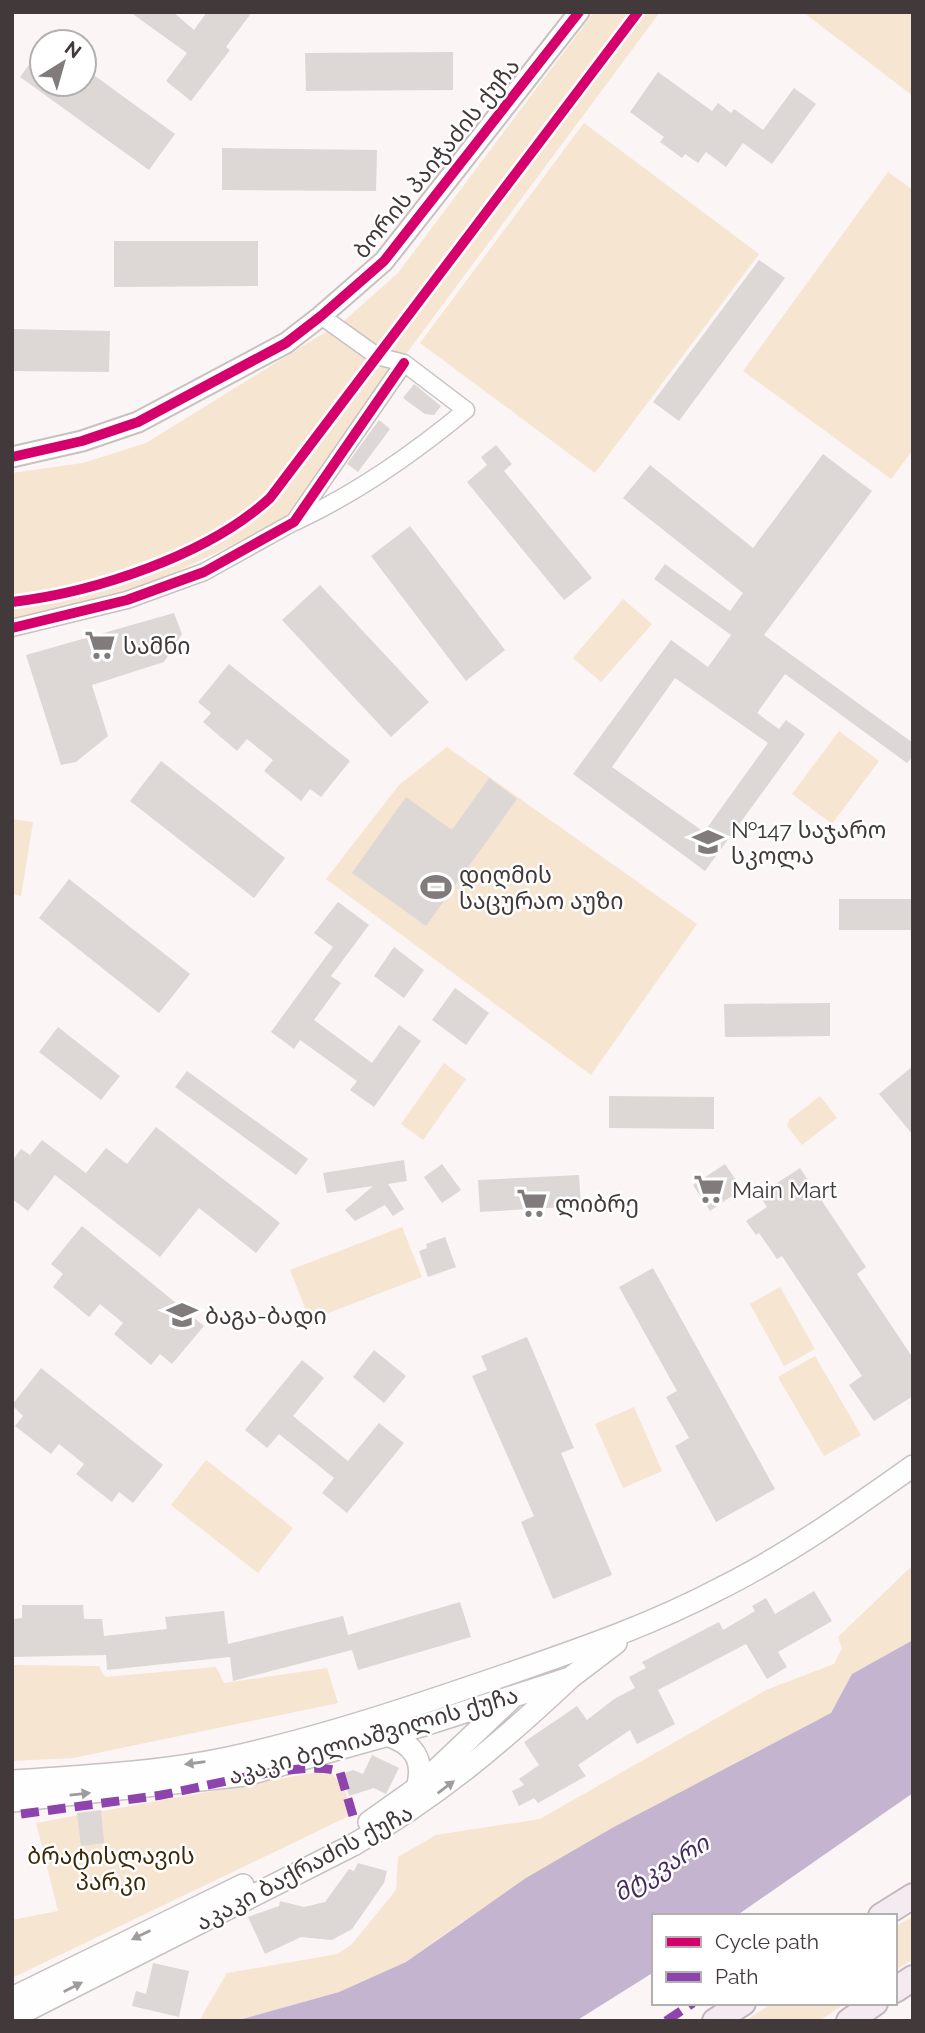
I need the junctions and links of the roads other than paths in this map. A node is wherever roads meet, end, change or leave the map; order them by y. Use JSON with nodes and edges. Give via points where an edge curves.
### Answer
{"nodes":[{"id":1,"x":579,"y":12,"type":"edge"},
{"id":2,"x":321,"y":316,"type":"junction"},
{"id":3,"x":404,"y":363,"type":"junction"},
{"id":4,"x":12,"y":457,"type":"edge"},
{"id":5,"x":294,"y":523,"type":"junction"},
{"id":6,"x":12,"y":628,"type":"edge"},
{"id":7,"x":913,"y":1466,"type":"edge"},
{"id":8,"x":634,"y":1630,"type":"junction"},
{"id":9,"x":542,"y":1662,"type":"junction"},
{"id":10,"x":570,"y":1678,"type":"junction"},
{"id":11,"x":517,"y":1693,"type":"junction"},
{"id":12,"x":387,"y":1735,"type":"junction"},
{"id":13,"x":12,"y":1781,"type":"edge"},
{"id":14,"x":417,"y":1788,"type":"junction"},
{"id":15,"x":12,"y":1801,"type":"edge"},
{"id":16,"x":913,"y":1896,"type":"edge"},
{"id":17,"x":884,"y":1914,"type":"edge"},
{"id":18,"x":913,"y":1978,"type":"edge"},
{"id":19,"x":897,"y":1989,"type":"edge"},
{"id":20,"x":12,"y":1998,"type":"edge"},
{"id":21,"x":740,"y":2005,"type":"edge"},
{"id":22,"x":872,"y":2005,"type":"edge"},
{"id":23,"x":12,"y":2018,"type":"edge"},
{"id":24,"x":715,"y":2021,"type":"edge"},
{"id":25,"x":849,"y":2021,"type":"edge"}],
"edges":[{"from":1,"to":2,"type":"street","name":"ბორის პაიჭაძის ქუჩა","via":[[384,261]]},
{"from":2,"to":3,"type":"street","via":[[377,356]]},
{"from":2,"to":4,"type":"street","name":"ბორის პაიჭაძის ქუჩა","via":[[286,342],[138,422]]},
{"from":3,"to":5,"type":"street"},
{"from":3,"to":5,"type":"street","via":[[466,410],[418,449],[328,507]]},
{"from":5,"to":6,"type":"street","via":[[204,572],[127,600]]},
{"from":7,"to":8,"type":"main road","name":"აკაკი ბელიაშვილის ქუჩა","via":[[799,1544]]},
{"from":8,"to":9,"type":"main road","name":"აკაკი ბელიაშვილის ქუჩა"},
{"from":8,"to":10,"type":"main road","name":"აკაკი ბელიაშვილის ქუჩა"},
{"from":9,"to":11,"type":"main road","name":"აკაკი ბაქრაძის ქუჩა"},
{"from":9,"to":13,"type":"main road","name":"აკაკი ბელიაშვილის ქუჩა","one_way":true,"via":[[352,1726],[226,1758]]},
{"from":10,"to":11,"type":"main road","name":"აკაკი ბელიაშვილის ქუჩა"},
{"from":23,"to":10,"type":"main road","name":"აკაკი ბაქრაძის ქუჩა","one_way":true,"via":[[407,1814],[463,1774]]},
{"from":11,"to":12,"type":"main road","name":"აკაკი ბელიაშვილის ქუჩა"},
{"from":11,"to":14,"type":"main road","name":"აკაკი ბაქრაძის ქუჩა"},
{"from":12,"to":14,"type":"main road","via":[[416,1754],[421,1775]]},
{"from":15,"to":12,"type":"main road","name":"აკაკი ბელიაშვილის ქუჩა","one_way":true,"via":[[246,1775]]},
{"from":14,"to":20,"type":"main road","name":"აკაკი ბაქრაძის ქუჩა","one_way":true,"via":[[363,1826]]},
{"from":16,"to":17,"type":"main road"},
{"from":18,"to":19,"type":"main road"},
{"from":21,"to":24,"type":"main road"},
{"from":22,"to":25,"type":"main road"}]}
